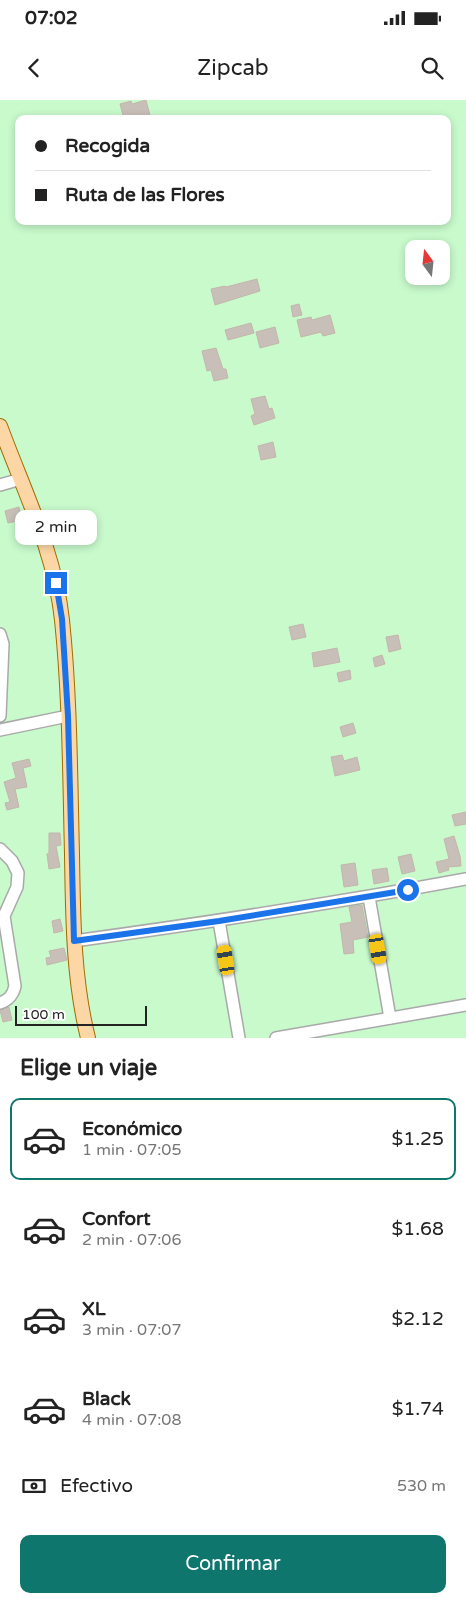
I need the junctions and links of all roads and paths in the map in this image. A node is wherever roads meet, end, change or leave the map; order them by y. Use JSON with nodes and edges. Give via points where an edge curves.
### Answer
{"nodes":[{"id":1,"x":1,"y":431,"type":"edge"},
{"id":2,"x":21,"y":479,"type":"junction"},
{"id":3,"x":0,"y":486,"type":"edge"},
{"id":4,"x":0,"y":634,"type":"edge"},
{"id":5,"x":0,"y":716,"type":"edge"},
{"id":6,"x":68,"y":716,"type":"junction"},
{"id":7,"x":0,"y":730,"type":"edge"},
{"id":8,"x":0,"y":849,"type":"edge"},
{"id":9,"x":466,"y":879,"type":"edge"},
{"id":10,"x":369,"y":897,"type":"junction"},
{"id":11,"x":2,"y":917,"type":"edge"},
{"id":12,"x":219,"y":921,"type":"junction"},
{"id":13,"x":74,"y":941,"type":"junction"},
{"id":14,"x":0,"y":1002,"type":"edge"},
{"id":15,"x":466,"y":1005,"type":"edge"},
{"id":16,"x":390,"y":1018,"type":"junction"},
{"id":17,"x":88,"y":1038,"type":"edge"},
{"id":18,"x":239,"y":1038,"type":"edge"},
{"id":19,"x":276,"y":1038,"type":"edge"}],
"edges":[{"from":1,"to":2,"type":"main road"},
{"from":2,"to":3,"type":"street"},
{"from":2,"to":6,"type":"main road","via":[[56,583],[62,619]]},
{"from":4,"to":5,"type":"street","via":[[3,644]]},
{"from":6,"to":7,"type":"street"},
{"from":6,"to":13,"type":"main road"},
{"from":8,"to":11,"type":"street","via":[[18,873],[17,887]]},
{"from":9,"to":10,"type":"street"},
{"from":10,"to":12,"type":"street"},
{"from":10,"to":16,"type":"street"},
{"from":11,"to":14,"type":"street","via":[[15,986],[9,999]]},
{"from":12,"to":13,"type":"street"},
{"from":12,"to":18,"type":"street"},
{"from":13,"to":17,"type":"main road"},
{"from":15,"to":16,"type":"street"},
{"from":16,"to":19,"type":"street"}]}
